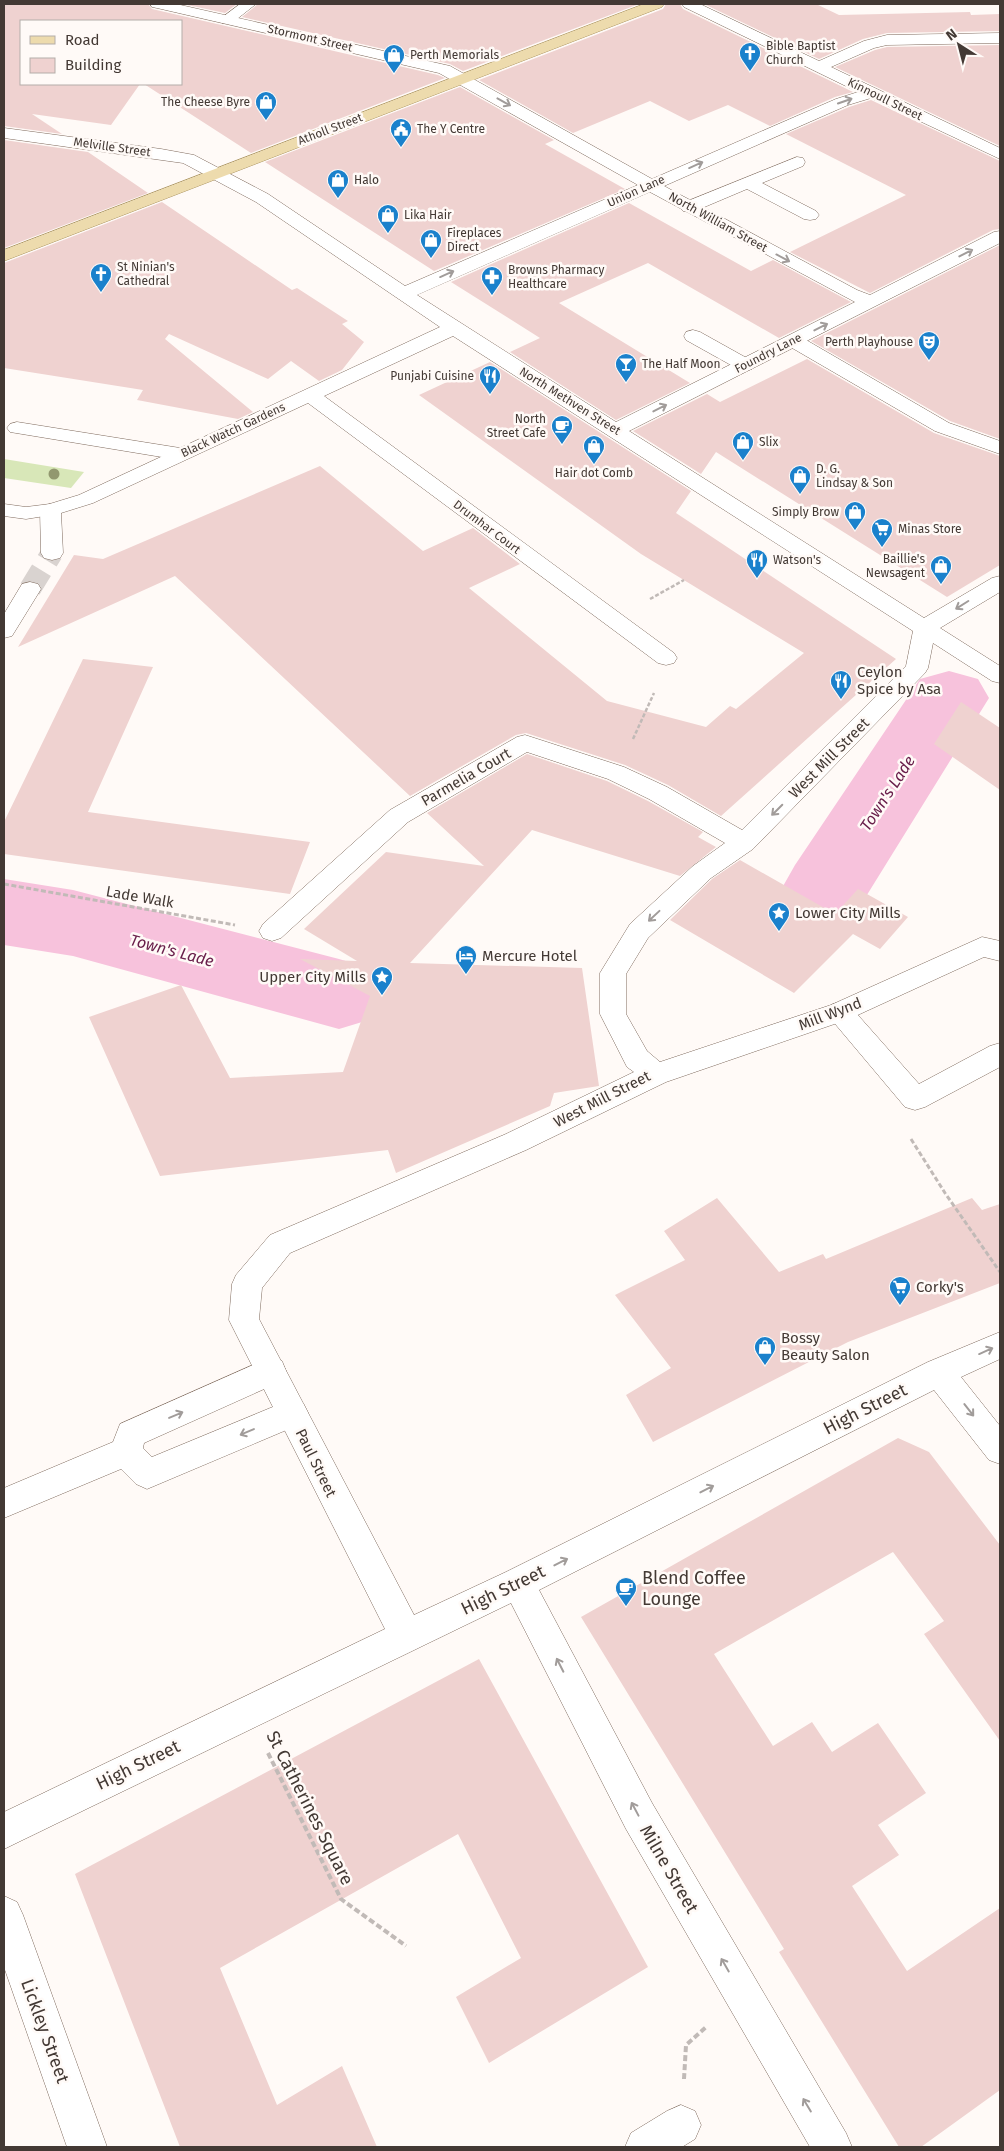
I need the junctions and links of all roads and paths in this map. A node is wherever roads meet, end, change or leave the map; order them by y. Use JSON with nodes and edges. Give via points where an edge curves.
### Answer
{"nodes":[{"id":1,"x":156,"y":4,"type":"edge"},
{"id":2,"x":249,"y":4,"type":"edge"},
{"id":3,"x":657,"y":4,"type":"edge"},
{"id":4,"x":689,"y":4,"type":"edge"},
{"id":5,"x":227,"y":20,"type":"junction"},
{"id":6,"x":1000,"y":38,"type":"edge"},
{"id":7,"x":818,"y":67,"type":"junction"},
{"id":8,"x":462,"y":78,"type":"junction"},
{"id":9,"x":871,"y":93,"type":"junction"},
{"id":10,"x":4,"y":133,"type":"edge"},
{"id":11,"x":1000,"y":154,"type":"edge"},
{"id":12,"x":797,"y":162,"type":"dead end"},
{"id":13,"x":216,"y":174,"type":"junction"},
{"id":14,"x":749,"y":183,"type":"junction"},
{"id":15,"x":651,"y":184,"type":"junction"},
{"id":16,"x":690,"y":208,"type":"junction"},
{"id":17,"x":810,"y":215,"type":"dead end"},
{"id":18,"x":1000,"y":236,"type":"edge"},
{"id":19,"x":4,"y":256,"type":"edge"},
{"id":20,"x":402,"y":294,"type":"junction"},
{"id":21,"x":872,"y":302,"type":"junction"},
{"id":22,"x":454,"y":328,"type":"junction"},
{"id":23,"x":693,"y":336,"type":"dead end"},
{"id":24,"x":794,"y":341,"type":"junction"},
{"id":25,"x":745,"y":365,"type":"junction"},
{"id":26,"x":310,"y":395,"type":"junction"},
{"id":27,"x":17,"y":428,"type":"dead end"},
{"id":28,"x":616,"y":430,"type":"junction"},
{"id":29,"x":1000,"y":448,"type":"edge"},
{"id":30,"x":180,"y":454,"type":"junction"},
{"id":31,"x":4,"y":510,"type":"edge"},
{"id":32,"x":50,"y":510,"type":"junction"},
{"id":33,"x":52,"y":553,"type":"tunnel mouth"},
{"id":34,"x":1000,"y":582,"type":"edge"},
{"id":35,"x":30,"y":589,"type":"tunnel mouth"},
{"id":36,"x":925,"y":627,"type":"junction"},
{"id":37,"x":4,"y":631,"type":"edge"},
{"id":38,"x":666,"y":658,"type":"joint"},
{"id":39,"x":1000,"y":676,"type":"edge"},
{"id":40,"x":616,"y":773,"type":"junction"},
{"id":41,"x":744,"y":844,"type":"junction"},
{"id":42,"x":4,"y":884,"type":"edge"},
{"id":43,"x":272,"y":931,"type":"joint"},
{"id":44,"x":1000,"y":950,"type":"edge"},
{"id":45,"x":840,"y":1012,"type":"junction"},
{"id":46,"x":1000,"y":1054,"type":"edge"},
{"id":47,"x":656,"y":1074,"type":"junction"},
{"id":48,"x":915,"y":1099,"type":"junction"},
{"id":49,"x":1000,"y":1272,"type":"edge"},
{"id":50,"x":247,"y":1284,"type":"joint"},
{"id":51,"x":1000,"y":1345,"type":"edge"},
{"id":52,"x":271,"y":1371,"type":"junction"},
{"id":53,"x":940,"y":1372,"type":"junction"},
{"id":54,"x":292,"y":1413,"type":"junction"},
{"id":55,"x":1000,"y":1450,"type":"edge"},
{"id":56,"x":135,"y":1454,"type":"junction"},
{"id":57,"x":4,"y":1503,"type":"edge"},
{"id":58,"x":518,"y":1583,"type":"junction"},
{"id":59,"x":407,"y":1637,"type":"junction"},
{"id":60,"x":246,"y":1713,"type":"junction"},
{"id":61,"x":4,"y":1831,"type":"edge"},
{"id":62,"x":4,"y":1915,"type":"edge"},
{"id":63,"x":406,"y":1946,"type":"dead end"},
{"id":64,"x":741,"y":1994,"type":"junction"},
{"id":65,"x":681,"y":2125,"type":"joint"},
{"id":66,"x":87,"y":2147,"type":"edge"},
{"id":67,"x":645,"y":2147,"type":"edge"},
{"id":68,"x":832,"y":2147,"type":"edge"}],
"edges":[{"from":1,"to":5,"type":"street","name":"Stormont Street"},
{"from":2,"to":5,"type":"street"},
{"from":3,"to":8,"type":"main road","name":"Atholl Street"},
{"from":4,"to":7,"type":"street","name":"Kinnoull Street"},
{"from":5,"to":8,"type":"street","name":"Stormont Street","via":[[444,68]]},
{"from":6,"to":7,"type":"street","via":[[887,40],[869,44]]},
{"from":7,"to":9,"type":"street","name":"Kinnoull Street"},
{"from":8,"to":13,"type":"main road","name":"Atholl Street"},
{"from":8,"to":15,"type":"street","name":"North William Street","one_way":true},
{"from":9,"to":11,"type":"street","name":"Kinnoull Street"},
{"from":15,"to":9,"type":"street","name":"Union Lane","one_way":true,"via":[[842,102]]},
{"from":10,"to":13,"type":"street","name":"Melville Street","via":[[188,159]]},
{"from":12,"to":14,"type":"street"},
{"from":13,"to":19,"type":"main road","name":"Atholl Street"},
{"from":13,"to":20,"type":"street","name":"North Methven Street","via":[[262,198]]},
{"from":14,"to":16,"type":"street"},
{"from":14,"to":17,"type":"street"},
{"from":15,"to":16,"type":"street","name":"North William Street"},
{"from":20,"to":15,"type":"street","name":"Union Lane","one_way":true},
{"from":16,"to":21,"type":"street","name":"North William Street","one_way":true,"via":[[850,294]]},
{"from":21,"to":18,"type":"street","name":"Foundry Lane","one_way":true},
{"from":20,"to":22,"type":"street","name":"North Methven Street"},
{"from":24,"to":21,"type":"street","name":"Foundry Lane","one_way":true},
{"from":22,"to":26,"type":"street","name":"Black Watch Gardens"},
{"from":22,"to":28,"type":"street","name":"North Methven Street"},
{"from":23,"to":25,"type":"street"},
{"from":24,"to":25,"type":"street","name":"Foundry Lane"},
{"from":24,"to":29,"type":"street","via":[[942,427]]},
{"from":28,"to":25,"type":"street","name":"Foundry Lane","one_way":true},
{"from":26,"to":30,"type":"street","name":"Black Watch Gardens"},
{"from":26,"to":38,"type":"street","name":"Drumhar Court"},
{"from":27,"to":30,"type":"street"},
{"from":28,"to":36,"type":"street","name":"North Methven Street"},
{"from":30,"to":32,"type":"street","name":"Black Watch Gardens","via":[[86,499]]},
{"from":31,"to":32,"type":"street","name":"Black Watch Gardens","via":[[26,513]]},
{"from":32,"to":33,"type":"street"},
{"from":34,"to":36,"type":"street","one_way":true},
{"from":35,"to":37,"type":"street"},
{"from":36,"to":39,"type":"street","name":"North Methven Street"},
{"from":36,"to":41,"type":"street","name":"West Mill Street","one_way":true,"via":[[917,668]]},
{"from":38,"to":40,"type":"path","via":[[650,705]]},
{"from":40,"to":41,"type":"street","name":"Parmelia Court","via":[[658,792]]},
{"from":40,"to":43,"type":"street","name":"Parmelia Court","via":[[525,743],[400,816]]},
{"from":41,"to":47,"type":"street","name":"West Mill Street","one_way":true,"via":[[702,872],[639,931],[613,973],[613,1014],[637,1059]]},
{"from":42,"to":43,"type":"path","name":"Lade Walk"},
{"from":44,"to":45,"type":"street","name":"Mill Wynd","via":[[982,947]]},
{"from":45,"to":47,"type":"street","name":"Mill Wynd"},
{"from":45,"to":48,"type":"street"},
{"from":46,"to":48,"type":"street"},
{"from":47,"to":50,"type":"street","name":"West Mill Street","via":[[516,1142],[280,1244]]},
{"from":48,"to":49,"type":"path","via":[[911,1139]]},
{"from":50,"to":52,"type":"street","name":"Paul Street","via":[[244,1320]]},
{"from":53,"to":51,"type":"street","name":"High Street","one_way":true},
{"from":52,"to":54,"type":"street","name":"Paul Street"},
{"from":56,"to":52,"type":"street","one_way":true},
{"from":53,"to":55,"type":"street","one_way":true},
{"from":58,"to":53,"type":"street","name":"High Street","one_way":true},
{"from":54,"to":56,"type":"street","one_way":true},
{"from":54,"to":59,"type":"street","name":"Paul Street"},
{"from":56,"to":57,"type":"street"},
{"from":58,"to":59,"type":"street","name":"High Street"},
{"from":64,"to":58,"type":"street","name":"Milne Street","one_way":true,"via":[[639,1816]]},
{"from":59,"to":60,"type":"street","name":"High Street"},
{"from":60,"to":61,"type":"street","name":"High Street"},
{"from":60,"to":63,"type":"path","name":"St Catherines Square","via":[[341,1899]]},
{"from":62,"to":66,"type":"street","name":"Lickley Street"},
{"from":64,"to":65,"type":"path","via":[[686,2045]]},
{"from":68,"to":64,"type":"street","name":"Milne Street","one_way":true},
{"from":65,"to":67,"type":"street"}]}
